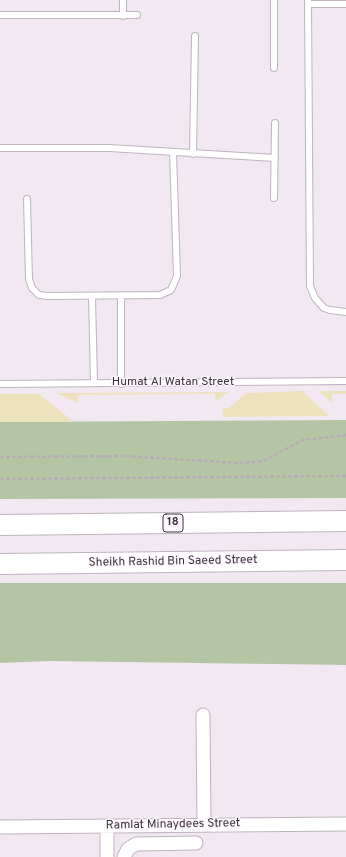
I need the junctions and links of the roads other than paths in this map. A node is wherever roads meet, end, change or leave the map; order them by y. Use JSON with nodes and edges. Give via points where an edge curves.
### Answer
{"nodes":[{"id":1,"x":123,"y":0,"type":"edge"},
{"id":2,"x":274,"y":0,"type":"edge"},
{"id":3,"x":308,"y":2,"type":"edge"},
{"id":4,"x":346,"y":4,"type":"edge"},
{"id":5,"x":0,"y":15,"type":"edge"},
{"id":6,"x":123,"y":16,"type":"junction"},
{"id":7,"x":137,"y":16,"type":"dead end"},
{"id":8,"x":195,"y":36,"type":"dead end"},
{"id":9,"x":274,"y":68,"type":"dead end"},
{"id":10,"x":275,"y":123,"type":"dead end"},
{"id":11,"x":0,"y":148,"type":"edge"},
{"id":12,"x":173,"y":152,"type":"junction"},
{"id":13,"x":193,"y":154,"type":"junction"},
{"id":14,"x":274,"y":158,"type":"junction"},
{"id":15,"x":274,"y":198,"type":"dead end"},
{"id":16,"x":27,"y":199,"type":"dead end"},
{"id":17,"x":92,"y":296,"type":"junction"},
{"id":18,"x":121,"y":296,"type":"junction"},
{"id":19,"x":346,"y":312,"type":"edge"},
{"id":20,"x":346,"y":381,"type":"edge"},
{"id":21,"x":94,"y":383,"type":"junction"},
{"id":22,"x":0,"y":384,"type":"edge"},
{"id":23,"x":121,"y":384,"type":"junction"},
{"id":24,"x":346,"y":521,"type":"edge"},
{"id":25,"x":0,"y":525,"type":"edge"},
{"id":26,"x":346,"y":560,"type":"edge"},
{"id":27,"x":0,"y":564,"type":"edge"},
{"id":28,"x":203,"y":715,"type":"dead end"},
{"id":29,"x":346,"y":824,"type":"edge"},
{"id":30,"x":204,"y":825,"type":"junction"},
{"id":31,"x":107,"y":826,"type":"junction"},
{"id":32,"x":0,"y":827,"type":"edge"},
{"id":33,"x":196,"y":843,"type":"dead end"},
{"id":34,"x":107,"y":857,"type":"edge"},
{"id":35,"x":124,"y":857,"type":"edge"}],
"edges":[{"from":1,"to":6,"type":"lane"},
{"from":2,"to":9,"type":"lane"},
{"from":3,"to":4,"type":"lane"},
{"from":3,"to":19,"type":"lane","via":[[310,286],[315,298],[324,308]]},
{"from":5,"to":6,"type":"lane"},
{"from":6,"to":7,"type":"lane"},
{"from":8,"to":13,"type":"lane"},
{"from":10,"to":14,"type":"lane"},
{"from":11,"to":12,"type":"lane","via":[[87,148]]},
{"from":12,"to":13,"type":"lane"},
{"from":12,"to":18,"type":"lane","via":[[176,281],[171,290],[160,295]]},
{"from":13,"to":14,"type":"lane"},
{"from":14,"to":15,"type":"lane"},
{"from":16,"to":17,"type":"lane","via":[[29,279],[32,288],[43,296]]},
{"from":17,"to":18,"type":"lane"},
{"from":17,"to":21,"type":"lane"},
{"from":18,"to":23,"type":"lane"},
{"from":20,"to":23,"type":"lane","name":"Humat Al Watan Street"},
{"from":21,"to":22,"type":"lane","name":"Humat Al Watan Street"},
{"from":21,"to":23,"type":"lane","name":"Humat Al Watan Street"},
{"from":24,"to":25,"type":"main road","number":"18"},
{"from":26,"to":27,"type":"main road","name":"Sheikh Rashid Bin Saeed Street"},
{"from":28,"to":30,"type":"street"},
{"from":29,"to":30,"type":"street","name":"Ramlat Minaydees Street"},
{"from":30,"to":31,"type":"street","name":"Ramlat Minaydees Street"},
{"from":31,"to":32,"type":"street","name":"Ramlat Minaydees Street"},
{"from":31,"to":34,"type":"street"},
{"from":33,"to":35,"type":"street","via":[[136,844],[128,849]]}]}
